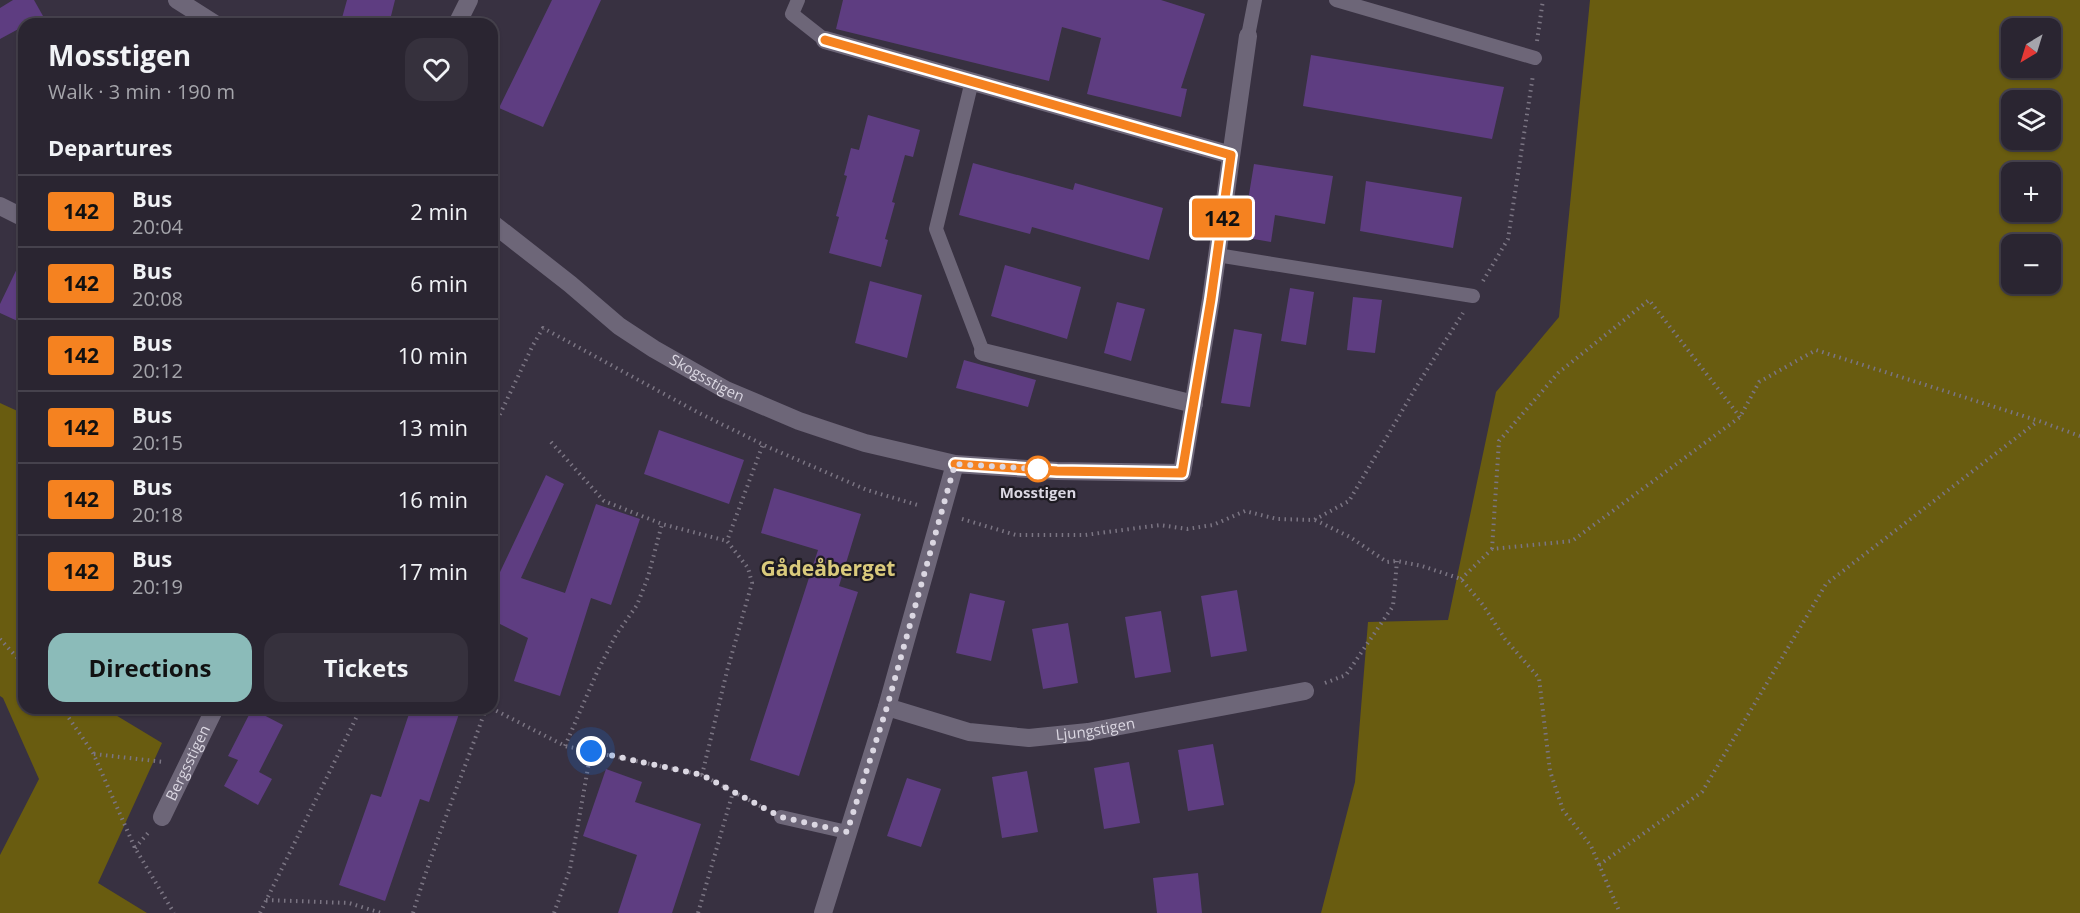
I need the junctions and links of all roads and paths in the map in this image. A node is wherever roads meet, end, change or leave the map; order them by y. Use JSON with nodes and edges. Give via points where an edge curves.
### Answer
{"nodes":[{"id":1,"x":469,"y":0,"type":"edge"},
{"id":2,"x":798,"y":0,"type":"edge"},
{"id":3,"x":1255,"y":0,"type":"edge"},
{"id":4,"x":1336,"y":0,"type":"edge"},
{"id":5,"x":180,"y":1,"type":"edge"},
{"id":6,"x":206,"y":18,"type":"edge"},
{"id":7,"x":460,"y":18,"type":"edge"},
{"id":8,"x":1248,"y":36,"type":"joint"},
{"id":9,"x":825,"y":40,"type":"joint"},
{"id":10,"x":1535,"y":58,"type":"dead end"},
{"id":11,"x":972,"y":81,"type":"junction"},
{"id":12,"x":1231,"y":155,"type":"junction"},
{"id":13,"x":0,"y":206,"type":"edge"},
{"id":14,"x":18,"y":215,"type":"edge"},
{"id":15,"x":498,"y":228,"type":"edge"},
{"id":16,"x":1217,"y":255,"type":"junction"},
{"id":17,"x":1473,"y":296,"type":"dead end"},
{"id":18,"x":983,"y":352,"type":"joint"},
{"id":19,"x":1194,"y":404,"type":"junction"},
{"id":20,"x":1740,"y":417,"type":"junction"},
{"id":21,"x":2039,"y":421,"type":"junction"},
{"id":22,"x":2080,"y":436,"type":"edge"},
{"id":23,"x":551,"y":442,"type":"dead end"},
{"id":24,"x":763,"y":444,"type":"dead end"},
{"id":25,"x":955,"y":464,"type":"junction"},
{"id":26,"x":1314,"y":520,"type":"dead end"},
{"id":27,"x":662,"y":524,"type":"junction"},
{"id":28,"x":727,"y":541,"type":"junction"},
{"id":29,"x":1492,"y":549,"type":"junction"},
{"id":30,"x":1397,"y":561,"type":"junction"},
{"id":31,"x":1461,"y":579,"type":"junction"},
{"id":32,"x":0,"y":639,"type":"edge"},
{"id":33,"x":18,"y":658,"type":"edge"},
{"id":34,"x":1305,"y":691,"type":"joint"},
{"id":35,"x":887,"y":707,"type":"junction"},
{"id":36,"x":498,"y":712,"type":"edge"},
{"id":37,"x":66,"y":714,"type":"edge"},
{"id":38,"x":212,"y":714,"type":"edge"},
{"id":39,"x":358,"y":714,"type":"edge"},
{"id":40,"x":484,"y":714,"type":"edge"},
{"id":41,"x":565,"y":746,"type":"junction"},
{"id":42,"x":591,"y":751,"type":"junction"},
{"id":43,"x":93,"y":753,"type":"junction"},
{"id":44,"x":188,"y":765,"type":"junction"},
{"id":45,"x":702,"y":775,"type":"junction"},
{"id":46,"x":734,"y":792,"type":"junction"},
{"id":47,"x":162,"y":817,"type":"dead end"},
{"id":48,"x":781,"y":817,"type":"joint"},
{"id":49,"x":847,"y":832,"type":"junction"},
{"id":50,"x":1599,"y":865,"type":"junction"},
{"id":51,"x":266,"y":900,"type":"junction"},
{"id":52,"x":174,"y":913,"type":"edge"},
{"id":53,"x":260,"y":913,"type":"edge"},
{"id":54,"x":381,"y":913,"type":"edge"},
{"id":55,"x":413,"y":913,"type":"edge"},
{"id":56,"x":554,"y":913,"type":"edge"},
{"id":57,"x":698,"y":913,"type":"edge"},
{"id":58,"x":823,"y":913,"type":"edge"},
{"id":59,"x":1620,"y":913,"type":"edge"}],
"edges":[{"from":1,"to":7,"type":"street"},
{"from":2,"to":9,"type":"lane","via":[[792,14]]},
{"from":3,"to":8,"type":"lane"},
{"from":4,"to":10,"type":"lane"},
{"from":5,"to":6,"type":"street"},
{"from":8,"to":12,"type":"street"},
{"from":9,"to":11,"type":"street"},
{"from":11,"to":12,"type":"street"},
{"from":11,"to":18,"type":"lane","via":[[936,228]]},
{"from":12,"to":16,"type":"street"},
{"from":13,"to":14,"type":"street"},
{"from":15,"to":25,"type":"street","name":"Skogsstigen","via":[[619,326],[718,385],[810,425],[865,443]]},
{"from":16,"to":17,"type":"lane"},
{"from":16,"to":19,"type":"street"},
{"from":18,"to":19,"type":"street"},
{"from":19,"to":25,"type":"street","via":[[1182,473]]},
{"from":20,"to":21,"type":"path","via":[[1759,382],[1816,350]]},
{"from":20,"to":29,"type":"path","via":[[1572,541]]},
{"from":20,"to":29,"type":"path","via":[[1648,300],[1558,372],[1499,441]]},
{"from":21,"to":22,"type":"path"},
{"from":21,"to":50,"type":"path","via":[[1826,584],[1702,792]]},
{"from":23,"to":27,"type":"path","via":[[604,501]]},
{"from":24,"to":28,"type":"path"},
{"from":25,"to":35,"type":"street"},
{"from":26,"to":30,"type":"path","via":[[1350,537],[1387,562]]},
{"from":27,"to":28,"type":"path"},
{"from":27,"to":41,"type":"path","via":[[638,605],[616,635]]},
{"from":28,"to":45,"type":"path","via":[[748,568],[752,583]]},
{"from":29,"to":31,"type":"path"},
{"from":30,"to":31,"type":"path"},
{"from":30,"to":34,"type":"path","via":[[1393,606],[1346,675]]},
{"from":31,"to":50,"type":"path","via":[[1539,678],[1550,771],[1563,810],[1591,846]]},
{"from":32,"to":33,"type":"path"},
{"from":34,"to":35,"type":"street","name":"Ljungstigen","via":[[1088,732],[1029,738],[969,732]]},
{"from":35,"to":49,"type":"street"},
{"from":36,"to":41,"type":"path"},
{"from":37,"to":43,"type":"path"},
{"from":38,"to":44,"type":"street","name":"Bergsstigen"},
{"from":39,"to":51,"type":"path"},
{"from":40,"to":55,"type":"path"},
{"from":41,"to":42,"type":"path"},
{"from":42,"to":45,"type":"path"},
{"from":42,"to":56,"type":"path","via":[[570,869]]},
{"from":43,"to":44,"type":"path"},
{"from":43,"to":52,"type":"path","via":[[135,848]]},
{"from":44,"to":47,"type":"street","name":"Bergsstigen"},
{"from":45,"to":46,"type":"path"},
{"from":46,"to":48,"type":"path"},
{"from":46,"to":57,"type":"path"},
{"from":48,"to":49,"type":"lane"},
{"from":49,"to":58,"type":"street"},
{"from":50,"to":59,"type":"path"},
{"from":51,"to":53,"type":"path"},
{"from":51,"to":54,"type":"path","via":[[349,903]]}]}
